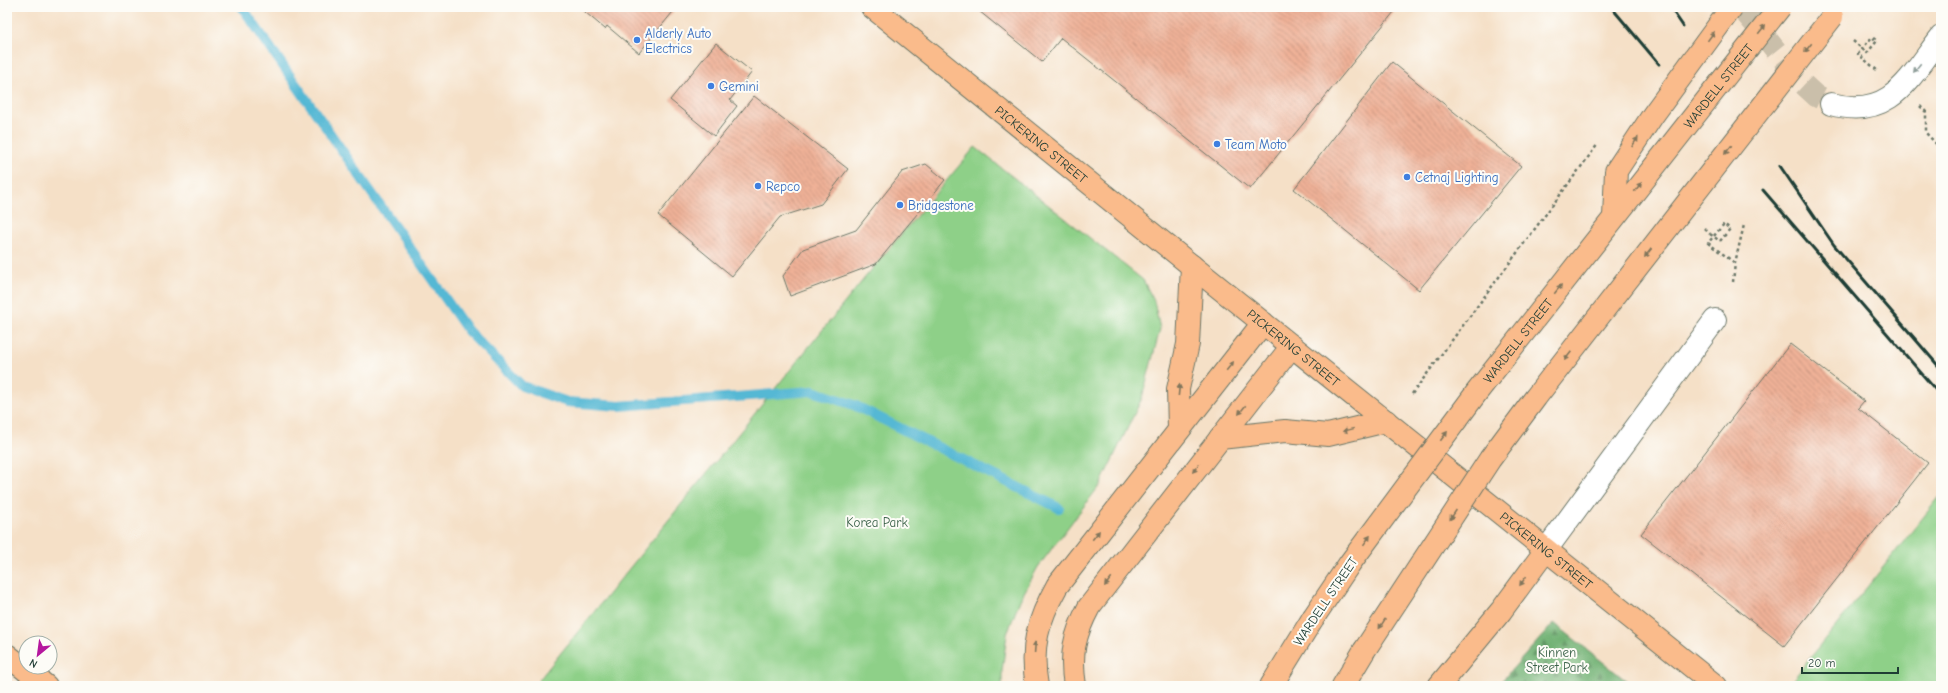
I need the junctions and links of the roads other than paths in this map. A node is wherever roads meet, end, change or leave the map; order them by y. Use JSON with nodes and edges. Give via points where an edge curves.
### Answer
{"nodes":[{"id":1,"x":872,"y":7,"type":"edge"},
{"id":2,"x":1732,"y":7,"type":"edge"},
{"id":3,"x":1780,"y":7,"type":"edge"},
{"id":4,"x":1837,"y":12,"type":"edge"},
{"id":5,"x":1941,"y":37,"type":"edge"},
{"id":6,"x":1831,"y":104,"type":"tunnel mouth"},
{"id":7,"x":1614,"y":217,"type":"junction"},
{"id":8,"x":1192,"y":266,"type":"junction"},
{"id":9,"x":1715,"y":320,"type":"dead end"},
{"id":10,"x":1263,"y":323,"type":"junction"},
{"id":11,"x":1292,"y":346,"type":"junction"},
{"id":12,"x":1386,"y":421,"type":"junction"},
{"id":13,"x":1179,"y":429,"type":"junction"},
{"id":14,"x":1220,"y":438,"type":"junction"},
{"id":15,"x":1546,"y":550,"type":"junction"},
{"id":16,"x":7,"y":655,"type":"edge"},
{"id":17,"x":46,"y":686,"type":"edge"},
{"id":18,"x":1036,"y":686,"type":"edge"},
{"id":19,"x":1075,"y":686,"type":"edge"},
{"id":20,"x":1271,"y":686,"type":"edge"},
{"id":21,"x":1343,"y":686,"type":"edge"},
{"id":22,"x":1439,"y":686,"type":"edge"},
{"id":23,"x":1716,"y":686,"type":"edge"}],
"edges":[{"from":1,"to":8,"type":"main road","name":"PICKERING STREET"},
{"from":7,"to":2,"type":"main road","one_way":true,"bridge":true,"via":[[1616,172],[1653,114]]},
{"from":7,"to":3,"type":"main road","name":"WARDELL STREET","one_way":true,"bridge":true},
{"from":4,"to":21,"type":"main road","one_way":true,"bridge":true,"via":[[1486,465]]},
{"from":5,"to":6,"type":"street","one_way":true,"via":[[1904,85],[1880,104],[1866,108],[1848,108]]},
{"from":20,"to":7,"type":"main road","name":"WARDELL STREET","one_way":true,"bridge":true,"via":[[1350,563],[1477,392]]},
{"from":8,"to":10,"type":"main road","name":"PICKERING STREET"},
{"from":13,"to":8,"type":"main road","one_way":true,"via":[[1178,389],[1188,344]]},
{"from":9,"to":15,"type":"street"},
{"from":10,"to":11,"type":"main road","name":"PICKERING STREET"},
{"from":13,"to":10,"type":"main road","one_way":true},
{"from":11,"to":12,"type":"main road","name":"PICKERING STREET"},
{"from":11,"to":14,"type":"main road","one_way":true},
{"from":12,"to":14,"type":"main road","one_way":true,"via":[[1328,435],[1285,431]]},
{"from":12,"to":15,"type":"main road","name":"PICKERING STREET"},
{"from":18,"to":13,"type":"main road","one_way":true,"via":[[1036,638],[1044,609],[1057,586]]},
{"from":14,"to":19,"type":"main road","one_way":true,"via":[[1089,607],[1080,624],[1074,645],[1072,667]]},
{"from":15,"to":22,"type":"main road","one_way":true,"via":[[1501,611]]},
{"from":15,"to":23,"type":"main road","name":"PICKERING STREET"},
{"from":16,"to":17,"type":"main road"}]}
